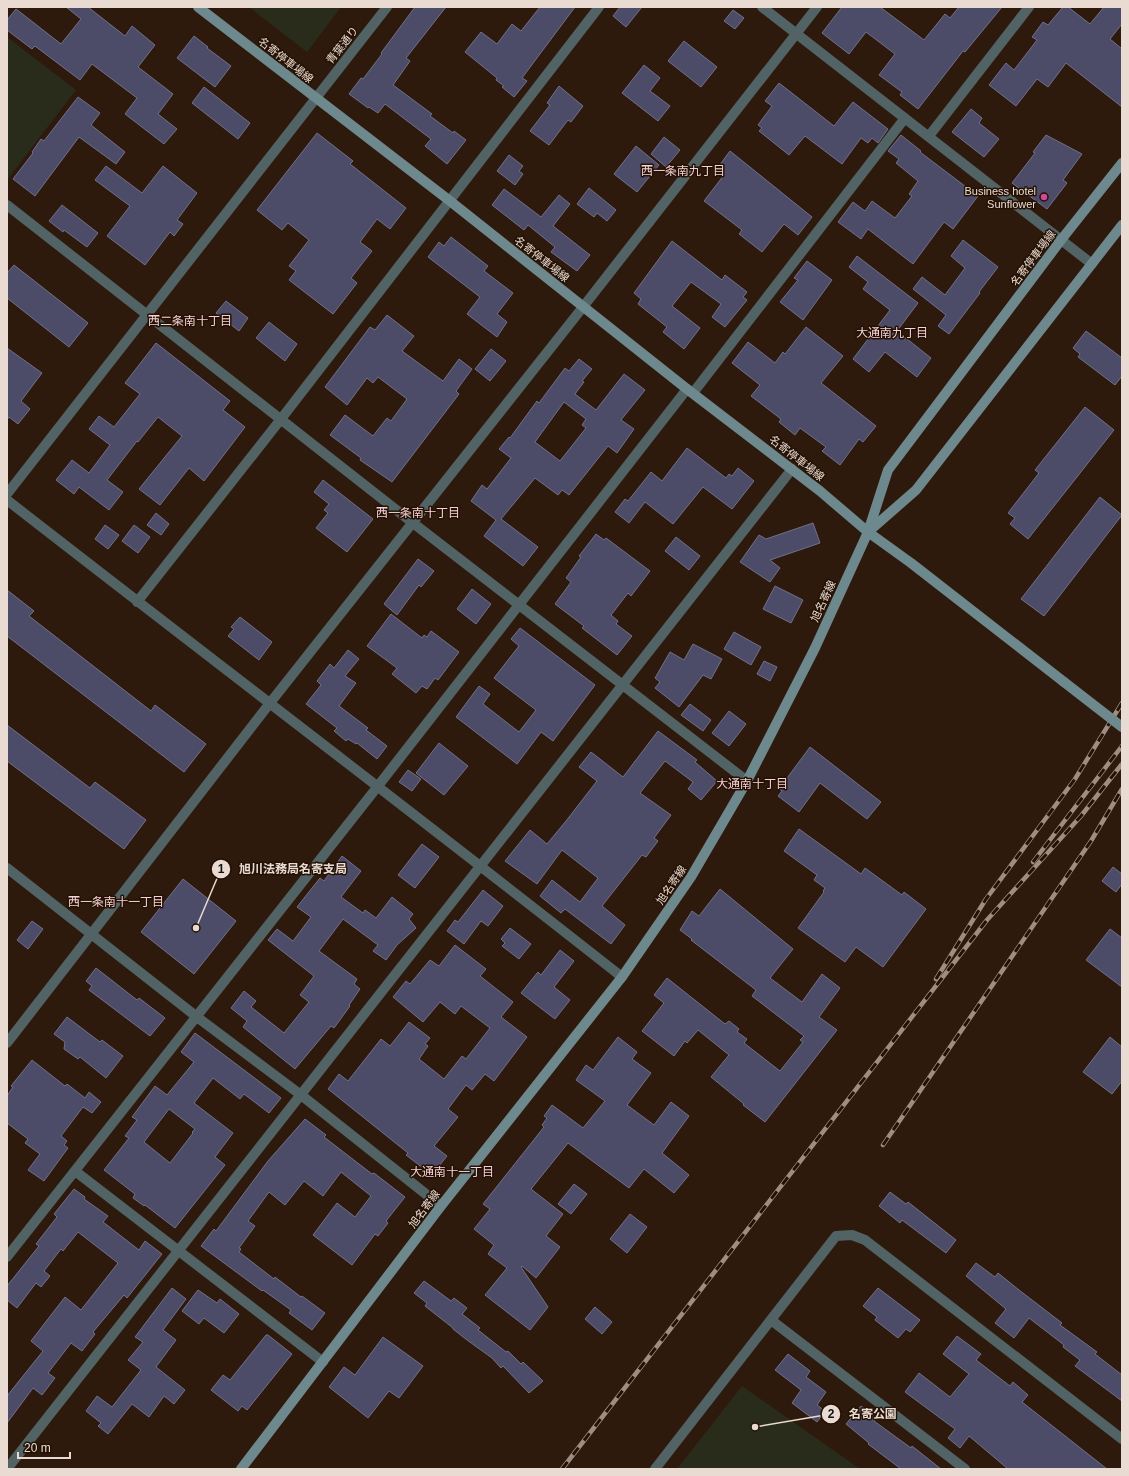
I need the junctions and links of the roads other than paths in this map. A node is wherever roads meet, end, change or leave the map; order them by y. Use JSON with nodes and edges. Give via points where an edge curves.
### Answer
{"nodes":[{"id":1,"x":198,"y":7,"type":"edge"},
{"id":2,"x":387,"y":7,"type":"edge"},
{"id":3,"x":599,"y":7,"type":"edge"},
{"id":4,"x":762,"y":7,"type":"edge"},
{"id":5,"x":817,"y":7,"type":"edge"},
{"id":6,"x":1029,"y":7,"type":"edge"},
{"id":7,"x":796,"y":34,"type":"junction"},
{"id":8,"x":316,"y":98,"type":"junction"},
{"id":9,"x":905,"y":118,"type":"junction"},
{"id":10,"x":929,"y":136,"type":"junction"},
{"id":11,"x":1122,"y":163,"type":"edge"},
{"id":12,"x":450,"y":201,"type":"junction"},
{"id":13,"x":7,"y":205,"type":"edge"},
{"id":14,"x":1122,"y":225,"type":"edge"},
{"id":15,"x":1061,"y":240,"type":"junction"},
{"id":16,"x":1092,"y":264,"type":"junction"},
{"id":17,"x":583,"y":307,"type":"junction"},
{"id":18,"x":148,"y":315,"type":"junction"},
{"id":19,"x":690,"y":391,"type":"junction"},
{"id":20,"x":281,"y":419,"type":"junction"},
{"id":21,"x":792,"y":469,"type":"junction"},
{"id":22,"x":7,"y":494,"type":"edge"},
{"id":23,"x":7,"y":500,"type":"edge"},
{"id":24,"x":413,"y":523,"type":"junction"},
{"id":25,"x":868,"y":532,"type":"junction"},
{"id":26,"x":137,"y":602,"type":"junction"},
{"id":27,"x":519,"y":604,"type":"junction"},
{"id":28,"x":622,"y":685,"type":"junction"},
{"id":29,"x":270,"y":703,"type":"junction"},
{"id":30,"x":1122,"y":727,"type":"edge"},
{"id":31,"x":747,"y":781,"type":"junction"},
{"id":32,"x":378,"y":786,"type":"junction"},
{"id":33,"x":480,"y":865,"type":"junction"},
{"id":34,"x":7,"y":868,"type":"edge"},
{"id":35,"x":91,"y":935,"type":"junction"},
{"id":36,"x":622,"y":977,"type":"junction"},
{"id":37,"x":197,"y":1017,"type":"junction"},
{"id":38,"x":7,"y":1043,"type":"edge"},
{"id":39,"x":301,"y":1094,"type":"junction"},
{"id":40,"x":76,"y":1171,"type":"junction"},
{"id":41,"x":441,"y":1206,"type":"junction"},
{"id":42,"x":178,"y":1250,"type":"junction"},
{"id":43,"x":7,"y":1258,"type":"edge"},
{"id":44,"x":771,"y":1320,"type":"junction"},
{"id":45,"x":323,"y":1362,"type":"junction"},
{"id":46,"x":1122,"y":1439,"type":"edge"},
{"id":47,"x":7,"y":1469,"type":"edge"},
{"id":48,"x":241,"y":1469,"type":"edge"},
{"id":49,"x":655,"y":1469,"type":"edge"},
{"id":50,"x":965,"y":1469,"type":"edge"}],
"edges":[{"from":1,"to":8,"type":"main road","name":"名寄停車場線"},
{"from":2,"to":8,"type":"street","name":"青葉通り"},
{"from":3,"to":12,"type":"street"},
{"from":4,"to":7,"type":"street"},
{"from":5,"to":7,"type":"street"},
{"from":6,"to":10,"type":"street"},
{"from":7,"to":9,"type":"street"},
{"from":7,"to":17,"type":"street"},
{"from":8,"to":12,"type":"main road","name":"名寄停車場線"},
{"from":8,"to":18,"type":"street","name":"青葉通り"},
{"from":9,"to":10,"type":"street"},
{"from":9,"to":19,"type":"street"},
{"from":10,"to":15,"type":"street"},
{"from":11,"to":15,"type":"main road","name":"名寄停車場線"},
{"from":12,"to":17,"type":"main road","name":"名寄停車場線"},
{"from":12,"to":20,"type":"street"},
{"from":13,"to":18,"type":"street"},
{"from":14,"to":16,"type":"main road"},
{"from":15,"to":16,"type":"street"},
{"from":15,"to":25,"type":"main road","name":"名寄停車場線","via":[[888,470]]},
{"from":16,"to":25,"type":"main road","via":[[916,490]]},
{"from":17,"to":19,"type":"main road","name":"名寄停車場線"},
{"from":17,"to":24,"type":"street"},
{"from":18,"to":20,"type":"street"},
{"from":18,"to":22,"type":"street","name":"青葉通り"},
{"from":19,"to":21,"type":"main road","name":"名寄停車場線"},
{"from":19,"to":27,"type":"street"},
{"from":20,"to":24,"type":"street"},
{"from":20,"to":26,"type":"street"},
{"from":21,"to":25,"type":"main road","name":"名寄停車場線"},
{"from":21,"to":28,"type":"street"},
{"from":23,"to":26,"type":"street"},
{"from":24,"to":27,"type":"street"},
{"from":24,"to":29,"type":"street"},
{"from":25,"to":30,"type":"main road","bridge":true},
{"from":25,"to":31,"type":"main road","name":"旭名寄線","via":[[815,648]]},
{"from":26,"to":29,"type":"street"},
{"from":27,"to":28,"type":"street"},
{"from":27,"to":32,"type":"street"},
{"from":28,"to":31,"type":"street"},
{"from":28,"to":33,"type":"street"},
{"from":29,"to":32,"type":"street"},
{"from":29,"to":35,"type":"street"},
{"from":31,"to":36,"type":"main road","name":"旭名寄線","via":[[691,877]]},
{"from":32,"to":33,"type":"street"},
{"from":32,"to":37,"type":"street"},
{"from":33,"to":36,"type":"street"},
{"from":33,"to":39,"type":"street"},
{"from":34,"to":35,"type":"street"},
{"from":35,"to":37,"type":"street"},
{"from":35,"to":38,"type":"street"},
{"from":36,"to":41,"type":"main road","name":"旭名寄線"},
{"from":37,"to":39,"type":"street"},
{"from":37,"to":40,"type":"street"},
{"from":39,"to":41,"type":"street"},
{"from":39,"to":42,"type":"street"},
{"from":40,"to":42,"type":"street"},
{"from":40,"to":43,"type":"street"},
{"from":41,"to":45,"type":"main road","name":"旭名寄線"},
{"from":42,"to":45,"type":"street"},
{"from":42,"to":47,"type":"street"},
{"from":44,"to":46,"type":"street","via":[[836,1236],[852,1235],[865,1240]]},
{"from":44,"to":49,"type":"street"},
{"from":44,"to":50,"type":"street"},
{"from":45,"to":48,"type":"main road","name":"旭名寄線"}]}
